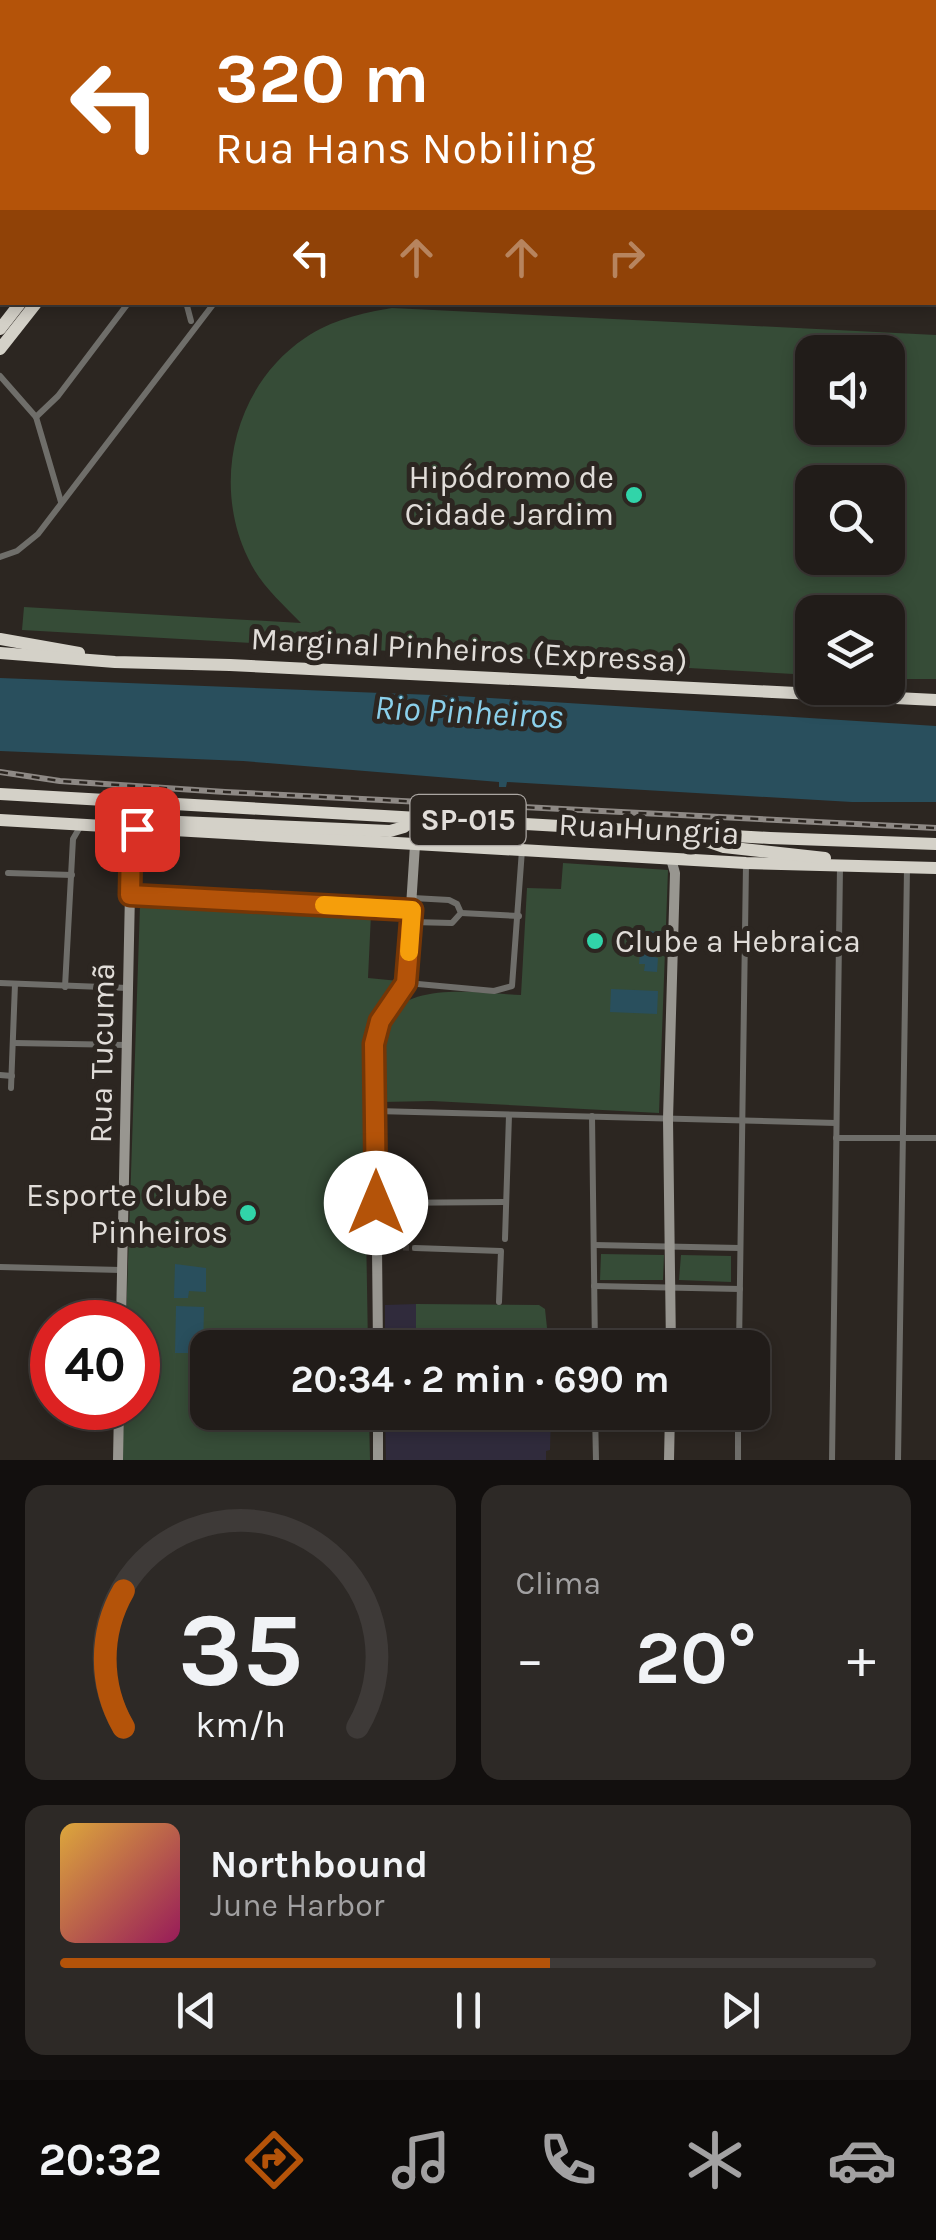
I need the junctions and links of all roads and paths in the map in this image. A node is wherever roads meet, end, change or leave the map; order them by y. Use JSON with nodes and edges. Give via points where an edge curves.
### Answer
{"nodes":[{"id":1,"x":19,"y":305,"type":"edge"},
{"id":2,"x":34,"y":305,"type":"edge"},
{"id":3,"x":127,"y":305,"type":"edge"},
{"id":4,"x":187,"y":305,"type":"edge"},
{"id":5,"x":212,"y":305,"type":"edge"},
{"id":6,"x":191,"y":321,"type":"dead end"},
{"id":7,"x":0,"y":329,"type":"edge"},
{"id":8,"x":0,"y":349,"type":"edge"},
{"id":9,"x":0,"y":376,"type":"edge"},
{"id":10,"x":36,"y":417,"type":"junction"},
{"id":11,"x":61,"y":503,"type":"junction"},
{"id":12,"x":0,"y":557,"type":"edge"},
{"id":13,"x":0,"y":636,"type":"edge"},
{"id":14,"x":0,"y":653,"type":"edge"},
{"id":15,"x":115,"y":662,"type":"junction"},
{"id":16,"x":936,"y":700,"type":"edge"},
{"id":17,"x":0,"y":794,"type":"edge"},
{"id":18,"x":416,"y":817,"type":"junction"},
{"id":19,"x":0,"y":820,"type":"edge"},
{"id":20,"x":80,"y":827,"type":"junction"},
{"id":21,"x":121,"y":828,"type":"junction"},
{"id":22,"x":137,"y":829,"type":"junction"},
{"id":23,"x":162,"y":830,"type":"junction"},
{"id":24,"x":686,"y":833,"type":"junction"},
{"id":25,"x":936,"y":844,"type":"edge"},
{"id":26,"x":131,"y":845,"type":"junction"},
{"id":27,"x":415,"y":845,"type":"junction"},
{"id":28,"x":522,"y":849,"type":"junction"},
{"id":29,"x":746,"y":863,"type":"junction"},
{"id":30,"x":677,"y":864,"type":"junction"},
{"id":31,"x":840,"y":867,"type":"junction"},
{"id":32,"x":865,"y":868,"type":"junction"},
{"id":33,"x":907,"y":868,"type":"junction"},
{"id":34,"x":936,"y":868,"type":"edge"},
{"id":35,"x":8,"y":873,"type":"dead end"},
{"id":36,"x":72,"y":874,"type":"junction"},
{"id":37,"x":130,"y":895,"type":"junction"},
{"id":38,"x":412,"y":910,"type":"junction"},
{"id":39,"x":461,"y":913,"type":"junction"},
{"id":40,"x":519,"y":916,"type":"junction"},
{"id":41,"x":0,"y":983,"type":"edge"},
{"id":42,"x":406,"y":983,"type":"junction"},
{"id":43,"x":15,"y":984,"type":"junction"},
{"id":44,"x":65,"y":987,"type":"junction"},
{"id":45,"x":128,"y":988,"type":"junction"},
{"id":46,"x":14,"y":1042,"type":"junction"},
{"id":47,"x":126,"y":1046,"type":"junction"},
{"id":48,"x":0,"y":1075,"type":"edge"},
{"id":49,"x":12,"y":1076,"type":"junction"},
{"id":50,"x":11,"y":1088,"type":"dead end"},
{"id":51,"x":376,"y":1111,"type":"junction"},
{"id":52,"x":509,"y":1114,"type":"junction"},
{"id":53,"x":592,"y":1116,"type":"junction"},
{"id":54,"x":668,"y":1119,"type":"junction"},
{"id":55,"x":742,"y":1120,"type":"junction"},
{"id":56,"x":836,"y":1123,"type":"junction"},
{"id":57,"x":836,"y":1138,"type":"junction"},
{"id":58,"x":903,"y":1138,"type":"junction"},
{"id":59,"x":936,"y":1138,"type":"edge"},
{"id":60,"x":504,"y":1202,"type":"junction"},
{"id":61,"x":376,"y":1203,"type":"junction"},
{"id":62,"x":505,"y":1238,"type":"dead end"},
{"id":63,"x":594,"y":1245,"type":"junction"},
{"id":64,"x":415,"y":1248,"type":"tunnel mouth"},
{"id":65,"x":672,"y":1248,"type":"junction"},
{"id":66,"x":740,"y":1248,"type":"junction"},
{"id":67,"x":0,"y":1267,"type":"edge"},
{"id":68,"x":122,"y":1270,"type":"junction"},
{"id":69,"x":594,"y":1286,"type":"junction"},
{"id":70,"x":672,"y":1288,"type":"junction"},
{"id":71,"x":740,"y":1290,"type":"junction"},
{"id":72,"x":122,"y":1300,"type":"edge"},
{"id":73,"x":500,"y":1302,"type":"dead end"},
{"id":74,"x":379,"y":1330,"type":"edge"},
{"id":75,"x":594,"y":1330,"type":"edge"},
{"id":76,"x":671,"y":1330,"type":"edge"},
{"id":77,"x":739,"y":1330,"type":"edge"},
{"id":78,"x":119,"y":1430,"type":"edge"},
{"id":79,"x":378,"y":1430,"type":"edge"},
{"id":80,"x":596,"y":1430,"type":"edge"},
{"id":81,"x":670,"y":1430,"type":"edge"},
{"id":82,"x":738,"y":1430,"type":"edge"},
{"id":83,"x":118,"y":1460,"type":"edge"},
{"id":84,"x":378,"y":1460,"type":"edge"},
{"id":85,"x":596,"y":1460,"type":"edge"},
{"id":86,"x":669,"y":1460,"type":"edge"},
{"id":87,"x":738,"y":1460,"type":"edge"},
{"id":88,"x":832,"y":1460,"type":"edge"},
{"id":89,"x":898,"y":1460,"type":"edge"}],
"edges":[{"from":1,"to":7,"type":"highway"},
{"from":2,"to":8,"type":"highway"},
{"from":3,"to":10,"type":"street"},
{"from":4,"to":6,"type":"street"},
{"from":5,"to":11,"type":"street"},
{"from":9,"to":10,"type":"street"},
{"from":10,"to":11,"type":"street"},
{"from":11,"to":12,"type":"street","via":[[28,544]]},
{"from":13,"to":15,"type":"highway"},
{"from":14,"to":15,"type":"highway","name":"Marginal Pinheiros (Expressa)"},
{"from":15,"to":16,"type":"highway","name":"Marginal Pinheiros (Expressa)"},
{"from":17,"to":18,"type":"highway","number":"SP-015"},
{"from":18,"to":23,"type":"highway","via":[[390,831],[179,822]]},
{"from":18,"to":24,"type":"highway","number":"SP-015"},
{"from":19,"to":20,"type":"highway","name":"Rua Hungria"},
{"from":20,"to":21,"type":"highway","name":"Rua Hungria"},
{"from":20,"to":36,"type":"street"},
{"from":21,"to":22,"type":"highway","name":"Rua Hungria"},
{"from":21,"to":26,"type":"street"},
{"from":22,"to":23,"type":"highway","name":"Rua Hungria"},
{"from":22,"to":26,"type":"street","name":"Rua Tucumã"},
{"from":23,"to":27,"type":"highway","name":"Rua Hungria"},
{"from":24,"to":25,"type":"highway","number":"SP-015"},
{"from":24,"to":32,"type":"highway","via":[[724,847]]},
{"from":26,"to":37,"type":"street","name":"Rua Tucumã"},
{"from":27,"to":28,"type":"highway","name":"Rua Hungria"},
{"from":27,"to":38,"type":"street"},
{"from":28,"to":30,"type":"highway","name":"Rua Hungria"},
{"from":28,"to":40,"type":"street"},
{"from":29,"to":30,"type":"highway","name":"Rua Hungria"},
{"from":29,"to":31,"type":"highway","name":"Rua Hungria"},
{"from":29,"to":55,"type":"street"},
{"from":30,"to":54,"type":"street"},
{"from":31,"to":32,"type":"highway","name":"Rua Hungria"},
{"from":31,"to":56,"type":"street"},
{"from":32,"to":33,"type":"highway","name":"Rua Hungria"},
{"from":33,"to":34,"type":"highway","name":"Rua Hungria"},
{"from":33,"to":58,"type":"street"},
{"from":35,"to":36,"type":"street"},
{"from":36,"to":44,"type":"street"},
{"from":37,"to":38,"type":"street"},
{"from":37,"to":45,"type":"street","name":"Rua Tucumã"},
{"from":38,"to":39,"type":"street","via":[[452,924]]},
{"from":38,"to":39,"type":"street","via":[[448,900]]},
{"from":38,"to":42,"type":"street"},
{"from":39,"to":40,"type":"street"},
{"from":40,"to":42,"type":"street","via":[[510,988]]},
{"from":41,"to":43,"type":"street"},
{"from":42,"to":51,"type":"street","via":[[377,1031]]},
{"from":43,"to":44,"type":"street"},
{"from":43,"to":46,"type":"street"},
{"from":44,"to":45,"type":"street"},
{"from":45,"to":47,"type":"street","name":"Rua Tucumã"},
{"from":46,"to":47,"type":"street"},
{"from":46,"to":49,"type":"street"},
{"from":47,"to":68,"type":"street","name":"Rua Tucumã"},
{"from":48,"to":49,"type":"street"},
{"from":49,"to":50,"type":"street"},
{"from":51,"to":52,"type":"street"},
{"from":51,"to":61,"type":"street"},
{"from":52,"to":53,"type":"street"},
{"from":52,"to":60,"type":"street"},
{"from":53,"to":54,"type":"street"},
{"from":53,"to":63,"type":"street"},
{"from":54,"to":55,"type":"street"},
{"from":54,"to":65,"type":"street"},
{"from":55,"to":56,"type":"street"},
{"from":55,"to":66,"type":"street"},
{"from":56,"to":57,"type":"street"},
{"from":57,"to":58,"type":"street"},
{"from":57,"to":88,"type":"street"},
{"from":58,"to":59,"type":"street"},
{"from":58,"to":89,"type":"street"},
{"from":60,"to":61,"type":"street"},
{"from":60,"to":62,"type":"street"},
{"from":61,"to":74,"type":"street"},
{"from":63,"to":65,"type":"street"},
{"from":63,"to":69,"type":"street"},
{"from":64,"to":73,"type":"street","via":[[501,1251]]},
{"from":65,"to":66,"type":"street"},
{"from":65,"to":70,"type":"street"},
{"from":66,"to":71,"type":"street"},
{"from":67,"to":68,"type":"street"},
{"from":68,"to":72,"type":"street","name":"Rua Tucumã"},
{"from":69,"to":70,"type":"street"},
{"from":69,"to":75,"type":"street"},
{"from":70,"to":71,"type":"street"},
{"from":70,"to":76,"type":"street"},
{"from":71,"to":77,"type":"street"},
{"from":78,"to":83,"type":"street"},
{"from":79,"to":84,"type":"street"},
{"from":80,"to":85,"type":"street"},
{"from":81,"to":86,"type":"street"},
{"from":82,"to":87,"type":"street"}]}
